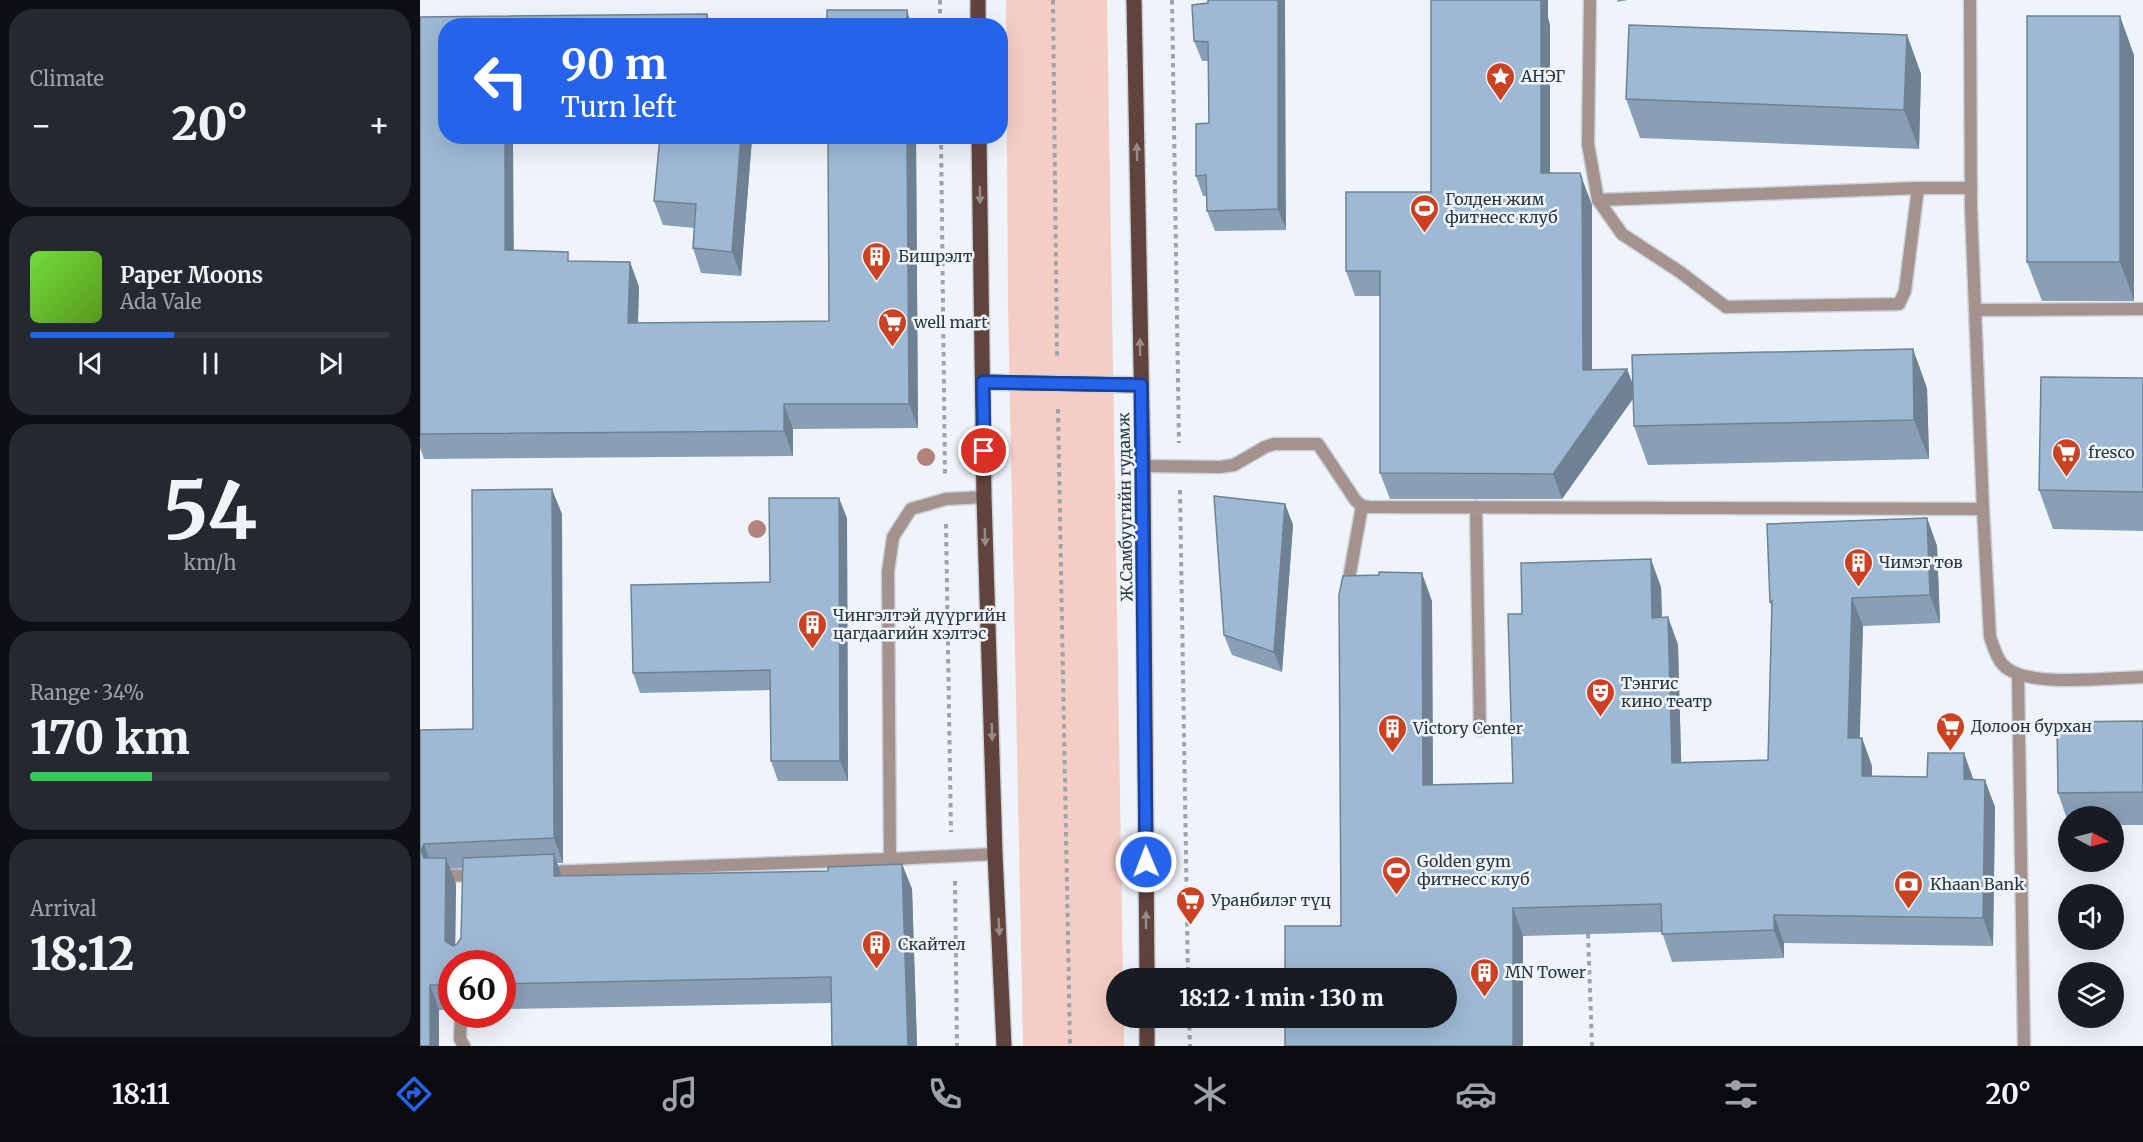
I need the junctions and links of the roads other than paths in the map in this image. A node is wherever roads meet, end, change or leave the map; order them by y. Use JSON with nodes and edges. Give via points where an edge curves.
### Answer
{"nodes":[{"id":1,"x":978,"y":0,"type":"edge"},
{"id":2,"x":1134,"y":0,"type":"edge"},
{"id":3,"x":1590,"y":0,"type":"edge"},
{"id":4,"x":1970,"y":0,"type":"edge"},
{"id":5,"x":978,"y":18,"type":"edge"},
{"id":6,"x":979,"y":144,"type":"edge"},
{"id":7,"x":1918,"y":188,"type":"junction"},
{"id":8,"x":1971,"y":188,"type":"junction"},
{"id":9,"x":1598,"y":200,"type":"junction"},
{"id":10,"x":2143,"y":309,"type":"edge"},
{"id":11,"x":1975,"y":310,"type":"junction"},
{"id":12,"x":983,"y":382,"type":"junction"},
{"id":13,"x":1141,"y":385,"type":"junction"},
{"id":14,"x":1143,"y":466,"type":"junction"},
{"id":15,"x":984,"y":497,"type":"junction"},
{"id":16,"x":1362,"y":506,"type":"junction"},
{"id":17,"x":1476,"y":507,"type":"junction"},
{"id":18,"x":1983,"y":509,"type":"junction"},
{"id":19,"x":1346,"y":597,"type":"edge"},
{"id":20,"x":2018,"y":675,"type":"junction"},
{"id":21,"x":2143,"y":677,"type":"edge"},
{"id":22,"x":1480,"y":730,"type":"dead end"},
{"id":23,"x":996,"y":854,"type":"junction"},
{"id":24,"x":890,"y":859,"type":"junction"},
{"id":25,"x":535,"y":872,"type":"edge"},
{"id":26,"x":488,"y":874,"type":"edge"},
{"id":27,"x":438,"y":876,"type":"edge"},
{"id":28,"x":1147,"y":968,"type":"edge"},
{"id":29,"x":460,"y":1028,"type":"edge"},
{"id":30,"x":1147,"y":1028,"type":"edge"},
{"id":31,"x":464,"y":1046,"type":"edge"},
{"id":32,"x":1004,"y":1046,"type":"edge"},
{"id":33,"x":1147,"y":1046,"type":"edge"},
{"id":34,"x":2024,"y":1046,"type":"edge"}],
"edges":[{"from":1,"to":5,"type":"main road"},
{"from":13,"to":2,"type":"main road","name":"Ж.Самбуугийн гудамж","one_way":true},
{"from":3,"to":9,"type":"street","via":[[1588,144]]},
{"from":4,"to":8,"type":"street"},
{"from":6,"to":12,"type":"main road","one_way":true},
{"from":7,"to":8,"type":"street"},
{"from":7,"to":9,"type":"street"},
{"from":7,"to":9,"type":"street","via":[[1905,291],[1899,304],[1725,307],[1622,234]]},
{"from":8,"to":11,"type":"street"},
{"from":10,"to":11,"type":"street"},
{"from":11,"to":18,"type":"street"},
{"from":12,"to":13,"type":"main road"},
{"from":12,"to":15,"type":"main road"},
{"from":13,"to":14,"type":"main road","name":"Ж.Самбуугийн гудамж"},
{"from":14,"to":16,"type":"street","via":[[1220,467],[1234,465],[1274,444],[1318,444]]},
{"from":28,"to":14,"type":"main road","name":"Ж.Самбуугийн гудамж","one_way":true},
{"from":15,"to":23,"type":"main road","one_way":true},
{"from":15,"to":24,"type":"street","via":[[946,499],[911,509],[893,537],[888,572]]},
{"from":16,"to":17,"type":"street"},
{"from":16,"to":19,"type":"street"},
{"from":17,"to":18,"type":"street"},
{"from":17,"to":22,"type":"street"},
{"from":18,"to":20,"type":"street","via":[[1990,637],[2006,669]]},
{"from":20,"to":21,"type":"street","via":[[2042,680]]},
{"from":20,"to":34,"type":"street"},
{"from":23,"to":24,"type":"street"},
{"from":23,"to":32,"type":"main road","one_way":true},
{"from":24,"to":25,"type":"street"},
{"from":26,"to":27,"type":"street","via":[[464,881]]},
{"from":29,"to":31,"type":"street"},
{"from":30,"to":33,"type":"main road"}]}
